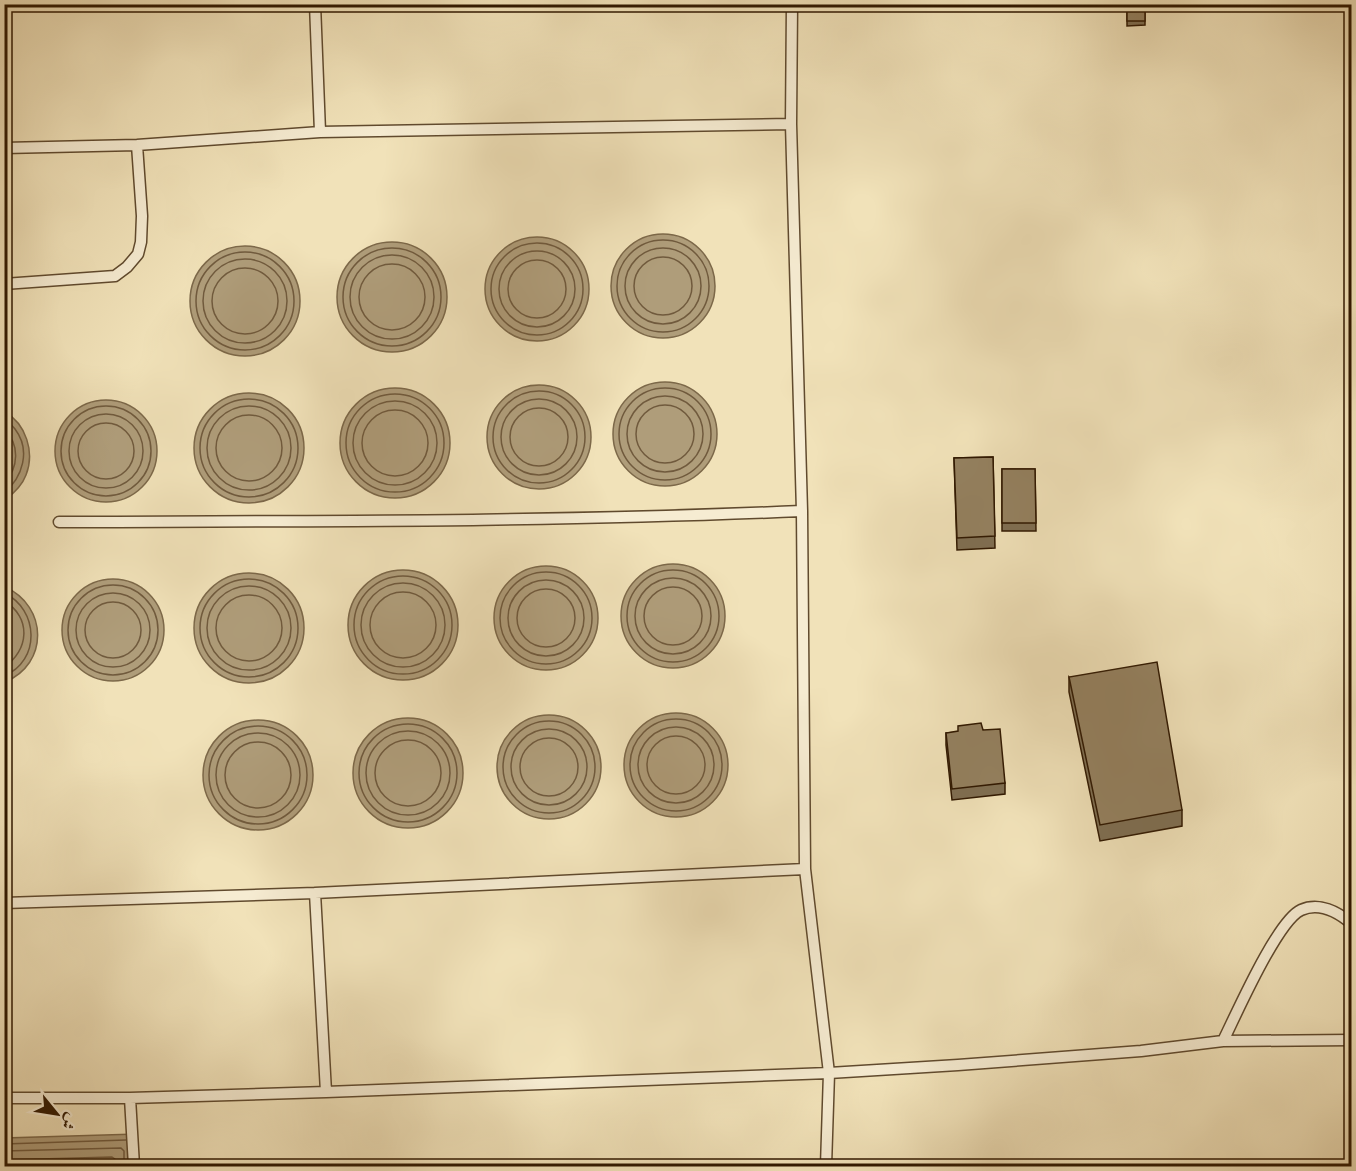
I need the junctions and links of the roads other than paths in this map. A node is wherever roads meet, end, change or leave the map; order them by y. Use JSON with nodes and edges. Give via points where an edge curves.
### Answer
{"nodes":[{"id":1,"x":315,"y":4,"type":"edge"},
{"id":2,"x":792,"y":4,"type":"edge"},
{"id":3,"x":791,"y":124,"type":"junction"},
{"id":4,"x":320,"y":132,"type":"junction"},
{"id":5,"x":137,"y":146,"type":"junction"},
{"id":6,"x":4,"y":148,"type":"edge"},
{"id":7,"x":4,"y":284,"type":"edge"},
{"id":8,"x":802,"y":511,"type":"junction"},
{"id":9,"x":60,"y":522,"type":"dead end"},
{"id":10,"x":805,"y":869,"type":"junction"},
{"id":11,"x":315,"y":893,"type":"junction"},
{"id":12,"x":4,"y":903,"type":"edge"},
{"id":13,"x":1352,"y":924,"type":"edge"},
{"id":14,"x":1352,"y":1040,"type":"edge"},
{"id":15,"x":1223,"y":1041,"type":"junction"},
{"id":16,"x":829,"y":1072,"type":"junction"},
{"id":17,"x":326,"y":1092,"type":"junction"},
{"id":18,"x":4,"y":1098,"type":"edge"},
{"id":19,"x":130,"y":1098,"type":"junction"},
{"id":20,"x":134,"y":1167,"type":"edge"},
{"id":21,"x":826,"y":1167,"type":"edge"}],
"edges":[{"from":1,"to":4,"type":"lane"},
{"from":2,"to":3,"type":"lane"},
{"from":3,"to":4,"type":"lane"},
{"from":3,"to":8,"type":"lane"},
{"from":4,"to":5,"type":"lane"},
{"from":5,"to":6,"type":"lane"},
{"from":5,"to":7,"type":"lane","via":[[141,242],[138,254],[127,267],[115,276]]},
{"from":8,"to":9,"type":"lane","via":[[675,517]]},
{"from":8,"to":10,"type":"lane"},
{"from":10,"to":11,"type":"lane"},
{"from":10,"to":16,"type":"lane"},
{"from":11,"to":12,"type":"lane"},
{"from":11,"to":17,"type":"lane"},
{"from":13,"to":15,"type":"lane","via":[[1322,907],[1299,911],[1284,926],[1262,963]]},
{"from":14,"to":15,"type":"lane"},
{"from":15,"to":16,"type":"lane","via":[[1130,1052]]},
{"from":16,"to":17,"type":"lane"},
{"from":16,"to":21,"type":"lane"},
{"from":17,"to":19,"type":"lane"},
{"from":18,"to":19,"type":"lane"},
{"from":19,"to":20,"type":"lane"}]}
